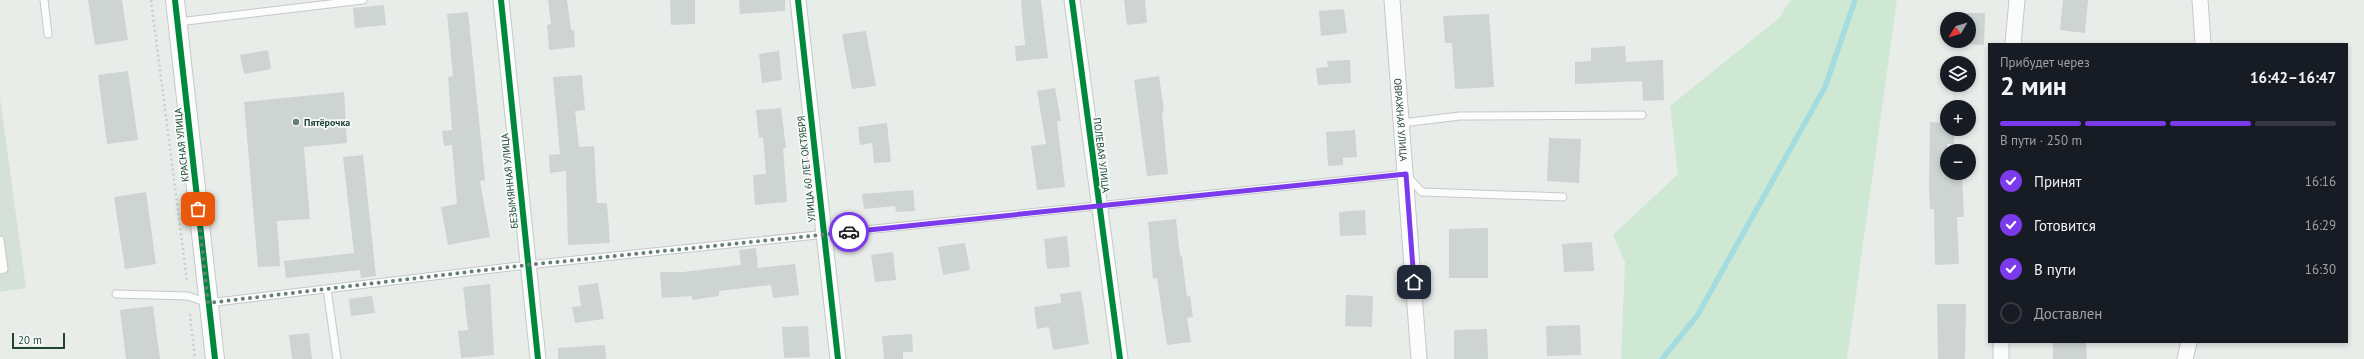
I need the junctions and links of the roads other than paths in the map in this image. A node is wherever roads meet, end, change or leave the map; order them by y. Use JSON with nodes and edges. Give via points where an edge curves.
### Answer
{"nodes":[{"id":1,"x":44,"y":0,"type":"edge"},
{"id":2,"x":174,"y":0,"type":"edge"},
{"id":3,"x":363,"y":0,"type":"edge"},
{"id":4,"x":501,"y":0,"type":"edge"},
{"id":5,"x":798,"y":0,"type":"edge"},
{"id":6,"x":1072,"y":0,"type":"edge"},
{"id":7,"x":1392,"y":0,"type":"edge"},
{"id":8,"x":2017,"y":0,"type":"edge"},
{"id":9,"x":2200,"y":0,"type":"edge"},
{"id":10,"x":178,"y":22,"type":"junction"},
{"id":11,"x":48,"y":34,"type":"dead end"},
{"id":12,"x":2013,"y":43,"type":"edge"},
{"id":13,"x":2203,"y":43,"type":"edge"},
{"id":14,"x":1642,"y":115,"type":"dead end"},
{"id":15,"x":1402,"y":123,"type":"junction"},
{"id":16,"x":1406,"y":174,"type":"junction"},
{"id":17,"x":1563,"y":197,"type":"dead end"},
{"id":18,"x":1099,"y":207,"type":"junction"},
{"id":19,"x":823,"y":234,"type":"junction"},
{"id":20,"x":0,"y":240,"type":"edge"},
{"id":21,"x":527,"y":265,"type":"junction"},
{"id":22,"x":0,"y":270,"type":"edge"},
{"id":23,"x":327,"y":289,"type":"junction"},
{"id":24,"x":116,"y":294,"type":"dead end"},
{"id":25,"x":208,"y":303,"type":"junction"},
{"id":26,"x":2001,"y":343,"type":"edge"},
{"id":27,"x":2189,"y":343,"type":"edge"},
{"id":28,"x":215,"y":359,"type":"edge"},
{"id":29,"x":336,"y":359,"type":"edge"},
{"id":30,"x":538,"y":359,"type":"edge"},
{"id":31,"x":838,"y":359,"type":"edge"},
{"id":32,"x":1120,"y":359,"type":"edge"},
{"id":33,"x":1419,"y":359,"type":"edge"},
{"id":34,"x":2001,"y":359,"type":"edge"},
{"id":35,"x":2185,"y":359,"type":"edge"}],
"edges":[{"from":1,"to":11,"type":"lane"},
{"from":2,"to":10,"type":"street","name":"КРАСНАЯ УЛИЦА"},
{"from":3,"to":10,"type":"lane"},
{"from":4,"to":21,"type":"street","name":"БЕЗЫМЯННАЯ УЛИЦА"},
{"from":5,"to":19,"type":"street","name":"УЛИЦА 60 ЛЕТ ОКТЯБРЯ"},
{"from":6,"to":18,"type":"street","name":"ПОЛЕВАЯ УЛИЦА"},
{"from":7,"to":15,"type":"street","name":"ОВРАЖНАЯ УЛИЦА"},
{"from":8,"to":12,"type":"street"},
{"from":9,"to":13,"type":"street"},
{"from":10,"to":25,"type":"street","name":"КРАСНАЯ УЛИЦА"},
{"from":14,"to":15,"type":"lane","via":[[1460,116]]},
{"from":15,"to":16,"type":"street","name":"ОВРАЖНАЯ УЛИЦА"},
{"from":16,"to":17,"type":"lane","via":[[1422,192]]},
{"from":16,"to":18,"type":"lane"},
{"from":16,"to":33,"type":"street","name":"ОВРАЖНАЯ УЛИЦА"},
{"from":18,"to":19,"type":"lane"},
{"from":18,"to":32,"type":"street","name":"ПОЛЕВАЯ УЛИЦА"},
{"from":19,"to":21,"type":"lane"},
{"from":19,"to":31,"type":"street","name":"УЛИЦА 60 ЛЕТ ОКТЯБРЯ"},
{"from":20,"to":22,"type":"lane","via":[[4,269]]},
{"from":21,"to":23,"type":"lane"},
{"from":21,"to":30,"type":"street","name":"БЕЗЫМЯННАЯ УЛИЦА"},
{"from":23,"to":25,"type":"lane"},
{"from":23,"to":29,"type":"lane"},
{"from":24,"to":25,"type":"lane","via":[[188,296]]},
{"from":25,"to":28,"type":"street","name":"КРАСНАЯ УЛИЦА"},
{"from":26,"to":34,"type":"street"},
{"from":27,"to":35,"type":"street"}]}
